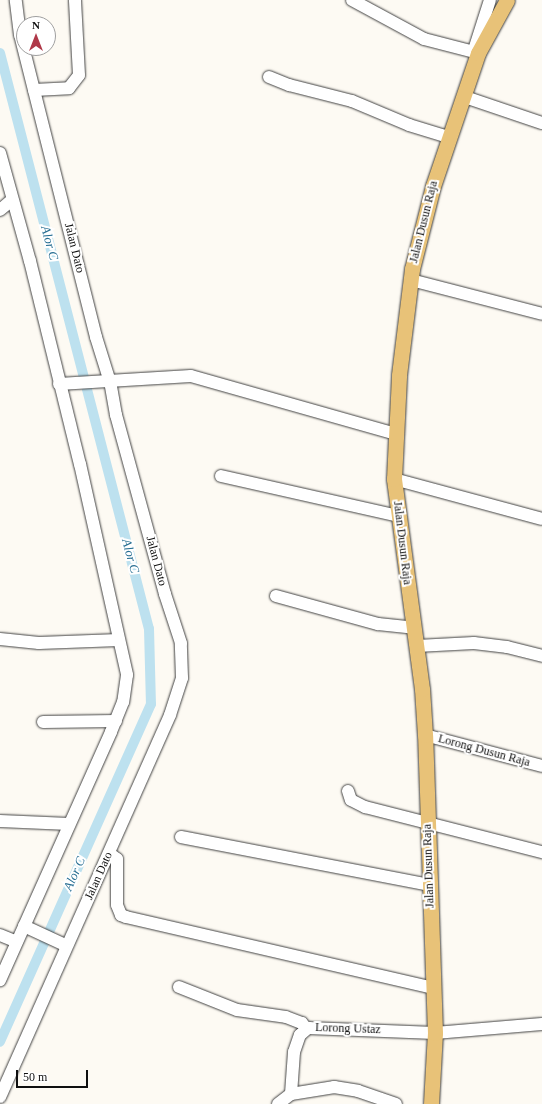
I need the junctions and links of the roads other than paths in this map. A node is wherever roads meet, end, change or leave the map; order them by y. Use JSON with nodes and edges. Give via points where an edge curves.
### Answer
{"nodes":[{"id":1,"x":16,"y":0,"type":"edge"},
{"id":2,"x":75,"y":0,"type":"edge"},
{"id":3,"x":352,"y":0,"type":"edge"},
{"id":4,"x":490,"y":0,"type":"edge"},
{"id":5,"x":507,"y":0,"type":"edge"},
{"id":6,"x":370,"y":4,"type":"edge"},
{"id":7,"x":476,"y":53,"type":"junction"},
{"id":8,"x":269,"y":77,"type":"dead end"},
{"id":9,"x":34,"y":90,"type":"junction"},
{"id":10,"x":464,"y":96,"type":"junction"},
{"id":11,"x":542,"y":123,"type":"edge"},
{"id":12,"x":448,"y":137,"type":"junction"},
{"id":13,"x":0,"y":153,"type":"edge"},
{"id":14,"x":12,"y":200,"type":"junction"},
{"id":15,"x":0,"y":210,"type":"edge"},
{"id":16,"x":411,"y":280,"type":"junction"},
{"id":17,"x":542,"y":314,"type":"edge"},
{"id":18,"x":108,"y":382,"type":"junction"},
{"id":19,"x":62,"y":384,"type":"junction"},
{"id":20,"x":396,"y":434,"type":"junction"},
{"id":21,"x":221,"y":476,"type":"dead end"},
{"id":22,"x":394,"y":479,"type":"junction"},
{"id":23,"x":399,"y":516,"type":"junction"},
{"id":24,"x":542,"y":519,"type":"edge"},
{"id":25,"x":276,"y":596,"type":"dead end"},
{"id":26,"x":414,"y":628,"type":"junction"},
{"id":27,"x":0,"y":639,"type":"edge"},
{"id":28,"x":119,"y":640,"type":"junction"},
{"id":29,"x":417,"y":646,"type":"junction"},
{"id":30,"x":542,"y":656,"type":"edge"},
{"id":31,"x":116,"y":721,"type":"junction"},
{"id":32,"x":43,"y":722,"type":"dead end"},
{"id":33,"x":425,"y":735,"type":"junction"},
{"id":34,"x":542,"y":766,"type":"edge"},
{"id":35,"x":348,"y":791,"type":"dead end"},
{"id":36,"x":0,"y":821,"type":"edge"},
{"id":37,"x":428,"y":822,"type":"junction"},
{"id":38,"x":69,"y":824,"type":"junction"},
{"id":39,"x":181,"y":837,"type":"dead end"},
{"id":40,"x":542,"y":852,"type":"edge"},
{"id":41,"x":109,"y":853,"type":"junction"},
{"id":42,"x":430,"y":885,"type":"junction"},
{"id":43,"x":26,"y":927,"type":"junction"},
{"id":44,"x":0,"y":935,"type":"edge"},
{"id":45,"x":17,"y":942,"type":"junction"},
{"id":46,"x":67,"y":946,"type":"junction"},
{"id":47,"x":0,"y":980,"type":"edge"},
{"id":48,"x":179,"y":986,"type":"dead end"},
{"id":49,"x":433,"y":988,"type":"junction"},
{"id":50,"x":542,"y":1024,"type":"edge"},
{"id":51,"x":306,"y":1029,"type":"junction"},
{"id":52,"x":435,"y":1032,"type":"junction"},
{"id":53,"x":291,"y":1094,"type":"junction"},
{"id":54,"x":0,"y":1097,"type":"edge"},
{"id":55,"x":278,"y":1104,"type":"edge"},
{"id":56,"x":396,"y":1104,"type":"edge"},
{"id":57,"x":431,"y":1104,"type":"edge"}],
"edges":[{"from":1,"to":9,"type":"street","name":"Jalan Dato","via":[[20,35]]},
{"from":2,"to":9,"type":"street","via":[[77,79],[69,88]]},
{"from":3,"to":6,"type":"street"},
{"from":4,"to":7,"type":"street"},
{"from":5,"to":7,"type":"main road","name":"Jalan Dusun Raja"},
{"from":6,"to":7,"type":"street","via":[[424,39]]},
{"from":7,"to":10,"type":"main road","name":"Jalan Dusun Raja"},
{"from":8,"to":12,"type":"street","via":[[289,85],[352,101],[409,125]]},
{"from":9,"to":18,"type":"street","name":"Jalan Dato"},
{"from":10,"to":11,"type":"street"},
{"from":10,"to":12,"type":"main road","name":"Jalan Dusun Raja"},
{"from":12,"to":16,"type":"main road","name":"Jalan Dusun Raja","via":[[420,231]]},
{"from":13,"to":14,"type":"street"},
{"from":14,"to":15,"type":"street"},
{"from":14,"to":19,"type":"street"},
{"from":16,"to":17,"type":"street"},
{"from":16,"to":20,"type":"main road","name":"Jalan Dusun Raja","via":[[399,375]]},
{"from":18,"to":19,"type":"street"},
{"from":18,"to":20,"type":"street","via":[[167,376],[195,377]]},
{"from":18,"to":41,"type":"street","name":"Jalan Dato","via":[[165,594],[181,643],[182,678],[170,715]]},
{"from":19,"to":28,"type":"street"},
{"from":20,"to":22,"type":"main road","name":"Jalan Dusun Raja"},
{"from":21,"to":23,"type":"street"},
{"from":22,"to":23,"type":"main road","name":"Jalan Dusun Raja"},
{"from":22,"to":24,"type":"street"},
{"from":23,"to":26,"type":"main road","name":"Jalan Dusun Raja"},
{"from":25,"to":26,"type":"street","via":[[372,622]]},
{"from":26,"to":29,"type":"main road","name":"Jalan Dusun Raja"},
{"from":27,"to":28,"type":"street","via":[[39,643]]},
{"from":28,"to":31,"type":"street","via":[[127,675],[123,702]]},
{"from":29,"to":30,"type":"street","via":[[474,643],[507,647]]},
{"from":29,"to":33,"type":"main road","name":"Jalan Dusun Raja"},
{"from":31,"to":32,"type":"street"},
{"from":31,"to":38,"type":"street"},
{"from":33,"to":34,"type":"street","name":"Lorong Dusun Raja"},
{"from":33,"to":37,"type":"main road","name":"Jalan Dusun Raja"},
{"from":35,"to":37,"type":"street","via":[[351,800],[365,806]]},
{"from":36,"to":38,"type":"street"},
{"from":37,"to":40,"type":"street"},
{"from":37,"to":42,"type":"main road","name":"Jalan Dusun Raja"},
{"from":38,"to":43,"type":"street"},
{"from":39,"to":42,"type":"street"},
{"from":41,"to":46,"type":"street","name":"Jalan Dato"},
{"from":41,"to":49,"type":"street","via":[[117,859],[117,905],[126,917]]},
{"from":42,"to":49,"type":"main road","name":"Jalan Dusun Raja"},
{"from":43,"to":45,"type":"street"},
{"from":43,"to":46,"type":"street"},
{"from":44,"to":45,"type":"street"},
{"from":45,"to":47,"type":"street"},
{"from":46,"to":54,"type":"street","name":"Jalan Dato"},
{"from":48,"to":51,"type":"street","via":[[237,1010],[286,1016],[302,1024]]},
{"from":49,"to":52,"type":"main road","name":"Jalan Dusun Raja"},
{"from":50,"to":52,"type":"street","name":"Lorong Ustaz"},
{"from":51,"to":52,"type":"street","name":"Lorong Ustaz","via":[[316,1027]]},
{"from":51,"to":53,"type":"street","name":"Lorong Ustaz","via":[[300,1035],[294,1052]]},
{"from":52,"to":57,"type":"main road","name":"Jalan Dusun Raja"},
{"from":53,"to":55,"type":"street"},
{"from":53,"to":56,"type":"street","via":[[334,1087],[358,1091]]}]}
